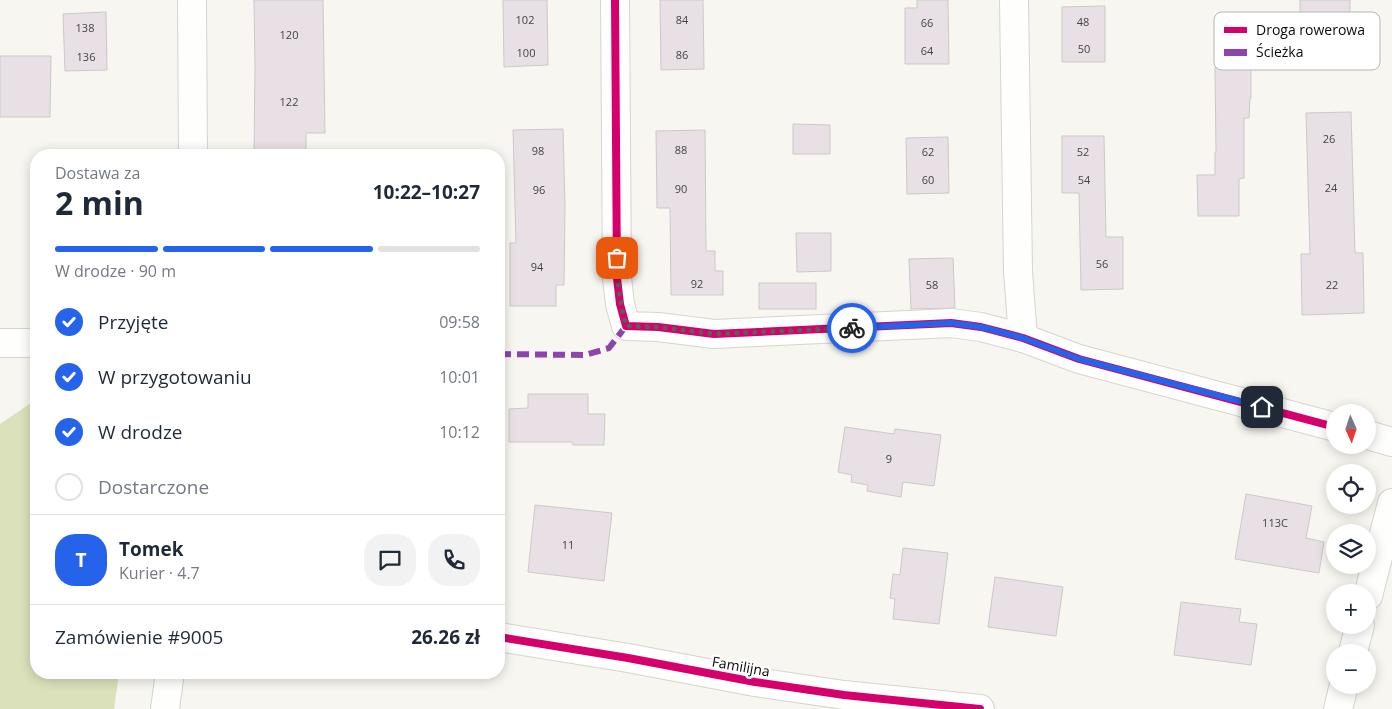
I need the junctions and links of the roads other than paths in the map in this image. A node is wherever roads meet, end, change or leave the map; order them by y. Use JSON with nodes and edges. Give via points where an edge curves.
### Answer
{"nodes":[{"id":1,"x":192,"y":0,"type":"edge"},
{"id":2,"x":615,"y":0,"type":"edge"},
{"id":3,"x":1014,"y":0,"type":"edge"},
{"id":4,"x":193,"y":149,"type":"edge"},
{"id":5,"x":1023,"y":338,"type":"junction"},
{"id":6,"x":0,"y":342,"type":"edge"},
{"id":7,"x":30,"y":343,"type":"edge"},
{"id":8,"x":1326,"y":425,"type":"edge"},
{"id":9,"x":1376,"y":437,"type":"edge"},
{"id":10,"x":1392,"y":442,"type":"edge"},
{"id":11,"x":1392,"y":502,"type":"edge"},
{"id":12,"x":1371,"y":584,"type":"edge"},
{"id":13,"x":505,"y":637,"type":"edge"},
{"id":14,"x":169,"y":679,"type":"edge"},
{"id":15,"x":1342,"y":694,"type":"edge"},
{"id":16,"x":165,"y":709,"type":"edge"},
{"id":17,"x":980,"y":709,"type":"edge"},
{"id":18,"x":1338,"y":709,"type":"edge"}],
"edges":[{"from":1,"to":4,"type":"street"},
{"from":2,"to":5,"type":"street","via":[[617,278],[626,326],[714,334],[951,323]]},
{"from":3,"to":5,"type":"street","via":[[1018,271]]},
{"from":5,"to":8,"type":"street","via":[[1079,359]]},
{"from":6,"to":7,"type":"street"},
{"from":9,"to":10,"type":"street"},
{"from":11,"to":12,"type":"street"},
{"from":13,"to":17,"type":"street","name":"Familijna","via":[[814,691]]},
{"from":14,"to":16,"type":"street"},
{"from":15,"to":18,"type":"street"}]}
